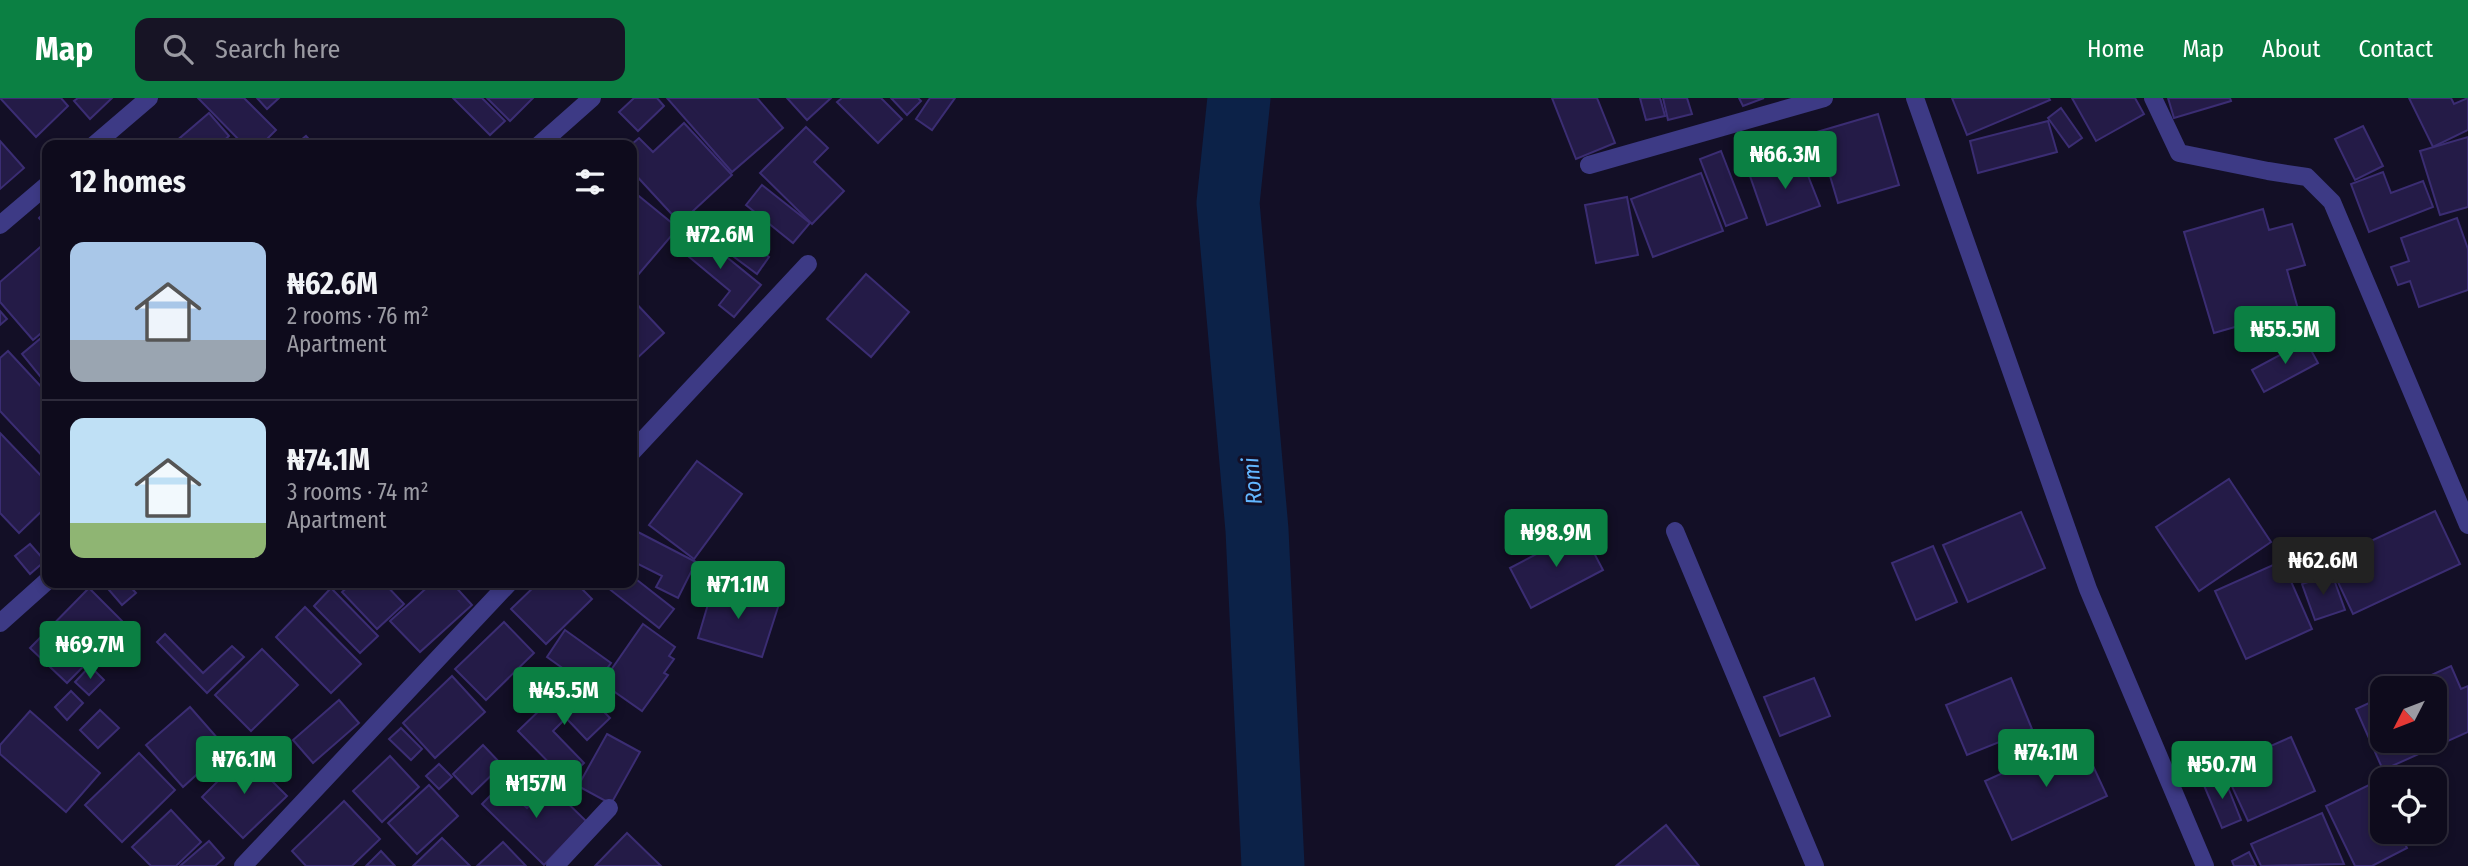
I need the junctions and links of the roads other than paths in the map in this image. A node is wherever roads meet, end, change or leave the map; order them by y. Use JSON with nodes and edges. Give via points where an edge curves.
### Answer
{"nodes":[{"id":1,"x":149,"y":98,"type":"edge"},
{"id":2,"x":592,"y":98,"type":"edge"},
{"id":3,"x":1824,"y":98,"type":"edge"},
{"id":4,"x":1915,"y":98,"type":"edge"},
{"id":5,"x":2153,"y":98,"type":"edge"},
{"id":6,"x":100,"y":140,"type":"edge"},
{"id":7,"x":545,"y":140,"type":"edge"},
{"id":8,"x":1589,"y":165,"type":"dead end"},
{"id":9,"x":42,"y":189,"type":"edge"},
{"id":10,"x":0,"y":225,"type":"edge"},
{"id":11,"x":808,"y":264,"type":"dead end"},
{"id":12,"x":637,"y":447,"type":"edge"},
{"id":13,"x":2468,"y":526,"type":"edge"},
{"id":14,"x":1675,"y":531,"type":"dead end"},
{"id":15,"x":42,"y":585,"type":"edge"},
{"id":16,"x":504,"y":588,"type":"edge"},
{"id":17,"x":0,"y":623,"type":"edge"},
{"id":18,"x":609,"y":808,"type":"dead end"},
{"id":19,"x":243,"y":866,"type":"edge"},
{"id":20,"x":555,"y":866,"type":"edge"},
{"id":21,"x":1815,"y":866,"type":"edge"},
{"id":22,"x":2205,"y":866,"type":"edge"}],
"edges":[{"from":1,"to":6,"type":"street"},
{"from":2,"to":7,"type":"street"},
{"from":3,"to":8,"type":"street"},
{"from":4,"to":22,"type":"street","via":[[2088,589]]},
{"from":5,"to":13,"type":"street","via":[[2179,153],[2307,177],[2332,202]]},
{"from":9,"to":10,"type":"street"},
{"from":11,"to":12,"type":"street"},
{"from":14,"to":21,"type":"street"},
{"from":15,"to":17,"type":"street"},
{"from":16,"to":19,"type":"street"},
{"from":18,"to":20,"type":"street"}]}
